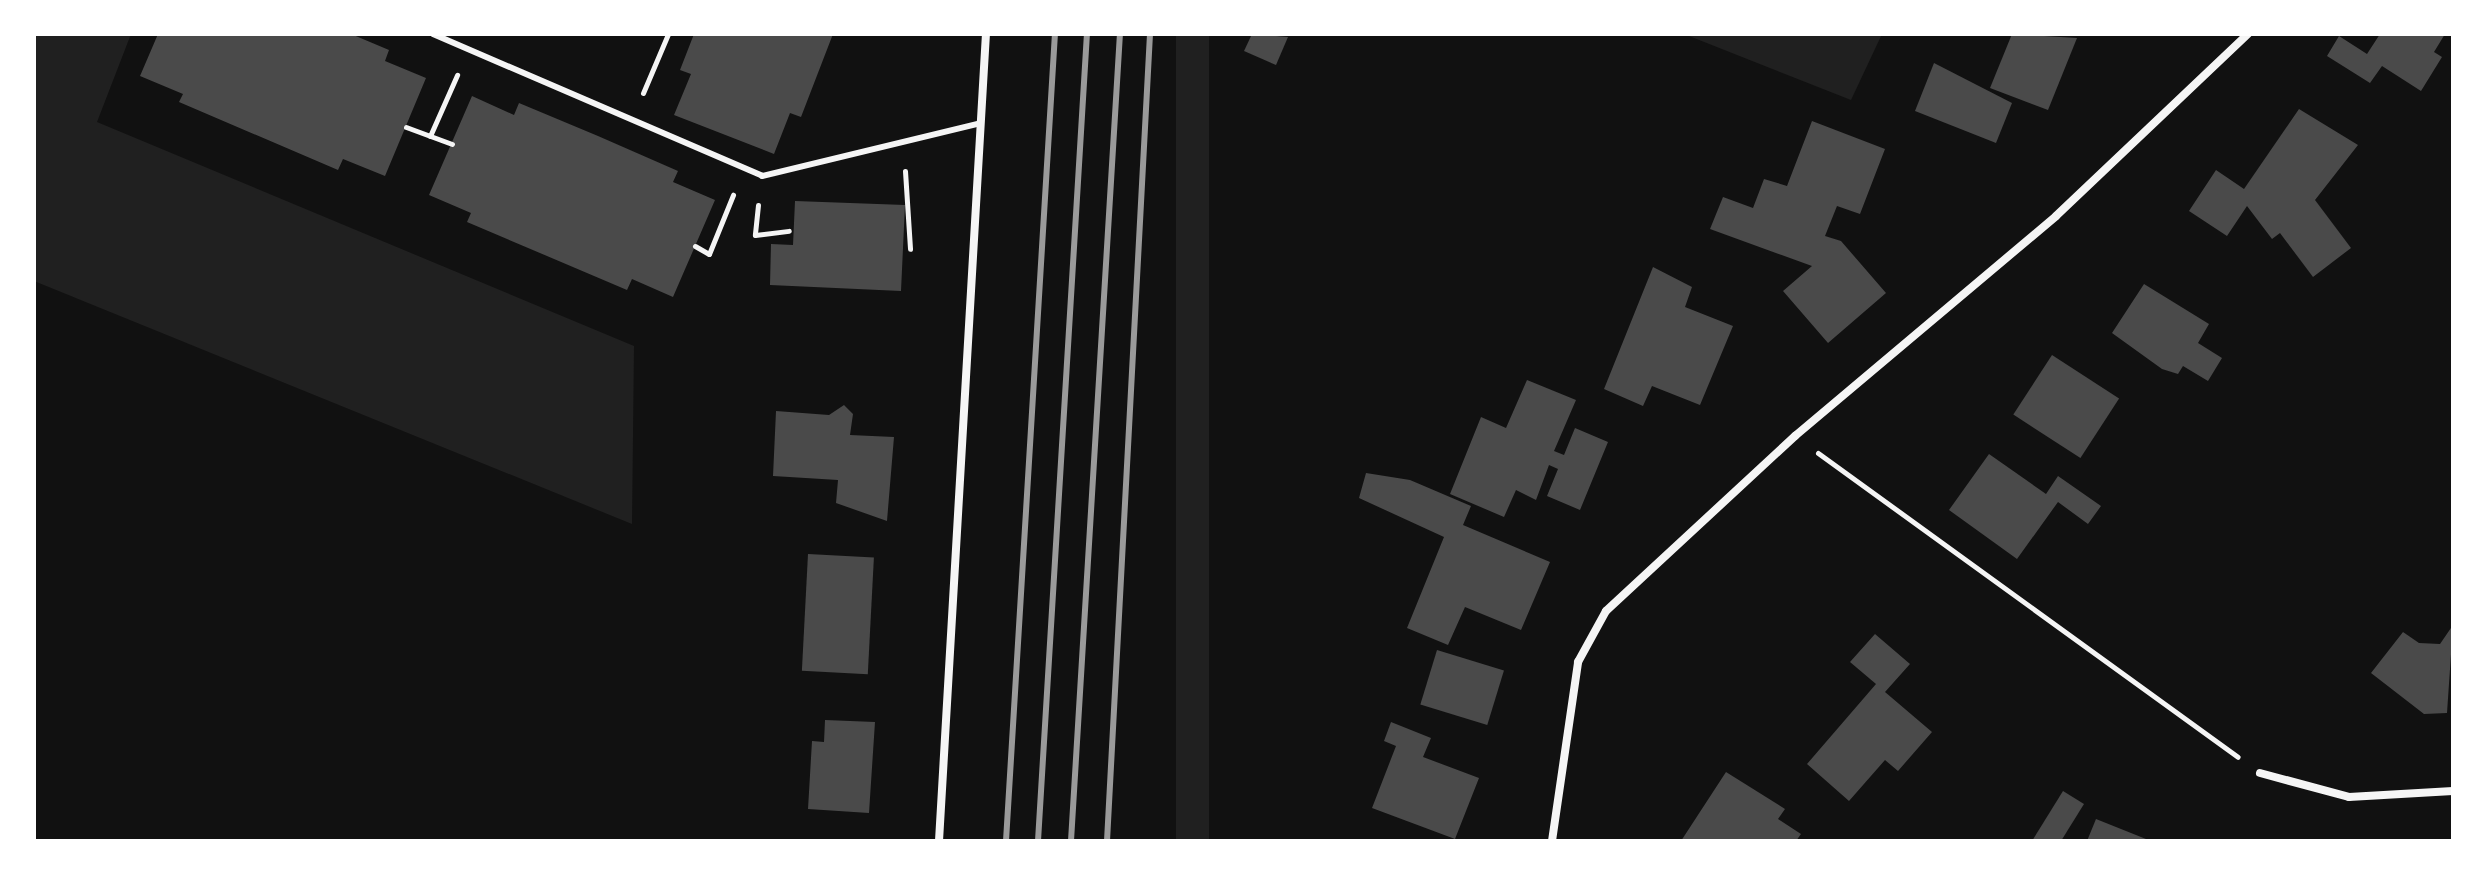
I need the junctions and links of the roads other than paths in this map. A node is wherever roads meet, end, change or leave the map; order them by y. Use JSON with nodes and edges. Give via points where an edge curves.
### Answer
{"nodes":[{"id":1,"x":433,"y":34,"type":"edge"},
{"id":2,"x":986,"y":34,"type":"edge"},
{"id":3,"x":2248,"y":34,"type":"edge"},
{"id":4,"x":981,"y":123,"type":"junction"},
{"id":5,"x":2260,"y":773,"type":"road end"},
{"id":6,"x":2453,"y":791,"type":"edge"},
{"id":7,"x":939,"y":841,"type":"edge"},
{"id":8,"x":1552,"y":841,"type":"edge"}],
"edges":[{"from":1,"to":4,"type":"lane","via":[[762,176]]},
{"from":2,"to":4,"type":"street"},
{"from":3,"to":8,"type":"street","via":[[2056,216],[1795,436],[1606,611],[1578,662]]},
{"from":4,"to":7,"type":"street"},
{"from":5,"to":6,"type":"street","via":[[2349,797]]}]}
